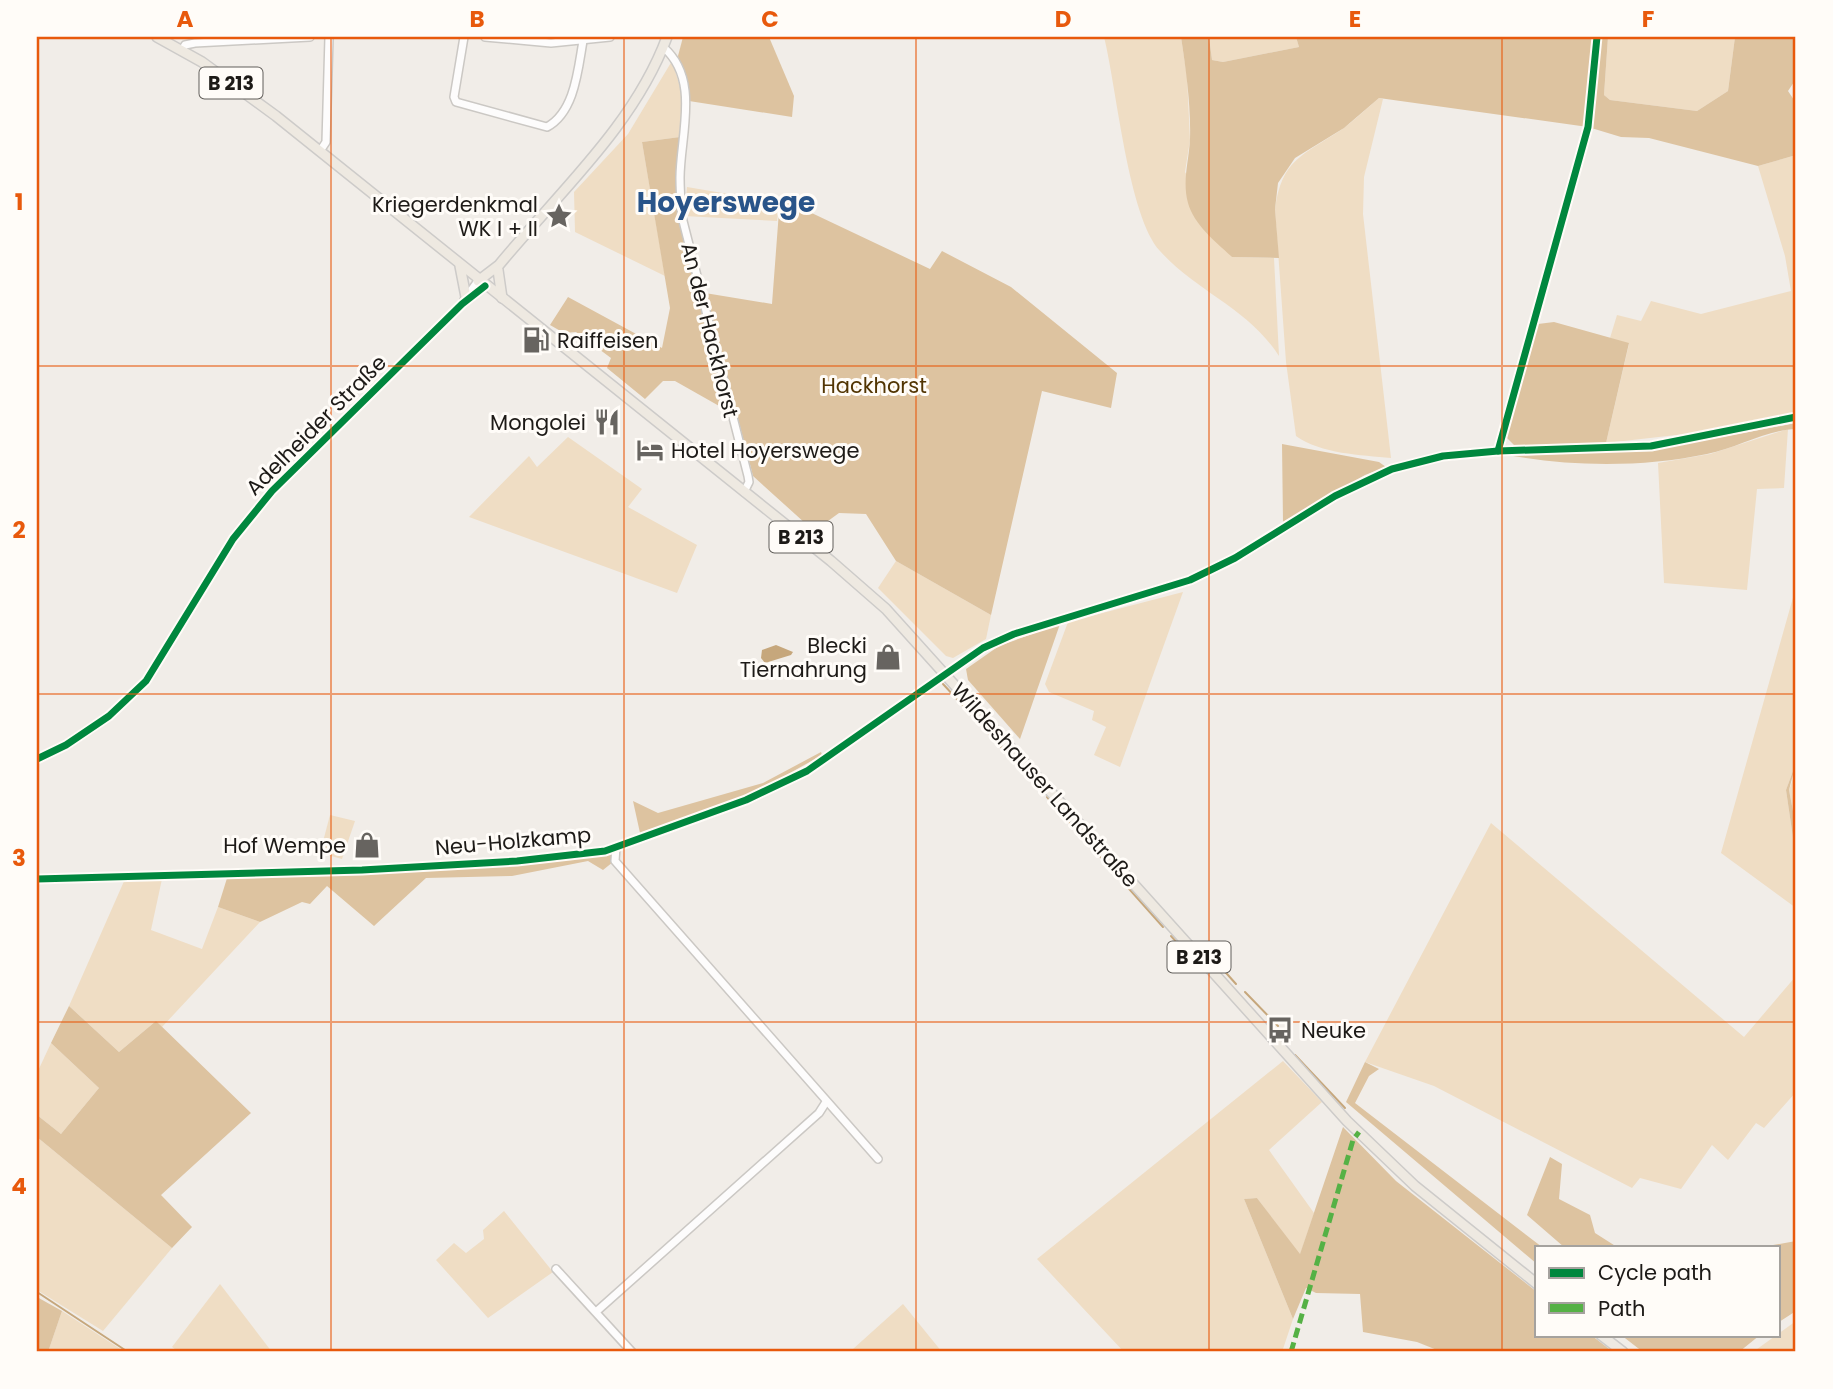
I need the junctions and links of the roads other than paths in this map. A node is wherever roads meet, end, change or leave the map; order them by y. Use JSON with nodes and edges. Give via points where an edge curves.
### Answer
{"nodes":[{"id":1,"x":158,"y":37,"type":"edge"},
{"id":2,"x":310,"y":37,"type":"edge"},
{"id":3,"x":329,"y":37,"type":"edge"},
{"id":4,"x":464,"y":37,"type":"edge"},
{"id":5,"x":485,"y":37,"type":"edge"},
{"id":6,"x":610,"y":37,"type":"edge"},
{"id":7,"x":583,"y":41,"type":"junction"},
{"id":8,"x":665,"y":42,"type":"edge"},
{"id":9,"x":182,"y":50,"type":"junction"},
{"id":10,"x":320,"y":151,"type":"junction"},
{"id":11,"x":460,"y":266,"type":"junction"},
{"id":12,"x":498,"y":267,"type":"junction"},
{"id":13,"x":482,"y":283,"type":"junction"},
{"id":14,"x":502,"y":298,"type":"junction"},
{"id":15,"x":464,"y":300,"type":"junction"},
{"id":16,"x":1796,"y":416,"type":"edge"},
{"id":17,"x":744,"y":492,"type":"junction"},
{"id":18,"x":945,"y":673,"type":"junction"},
{"id":19,"x":37,"y":759,"type":"edge"},
{"id":20,"x":616,"y":847,"type":"junction"},
{"id":21,"x":37,"y":879,"type":"edge"},
{"id":22,"x":826,"y":1102,"type":"junction"},
{"id":23,"x":878,"y":1159,"type":"dead end"},
{"id":24,"x":556,"y":1269,"type":"dead end"},
{"id":25,"x":1535,"y":1282,"type":"edge"},
{"id":26,"x":597,"y":1311,"type":"junction"},
{"id":27,"x":1602,"y":1336,"type":"edge"},
{"id":28,"x":632,"y":1352,"type":"edge"},
{"id":29,"x":1623,"y":1352,"type":"edge"}],
"edges":[{"from":1,"to":9,"type":"main road","name":"Wildeshauser Landstraße","number":"B 213"},
{"from":2,"to":9,"type":"street","via":[[195,43]]},
{"from":3,"to":10,"type":"street","via":[[326,142]]},
{"from":4,"to":7,"type":"street","via":[[456,102],[547,127],[556,123],[575,88]]},
{"from":5,"to":7,"type":"street"},
{"from":6,"to":7,"type":"street"},
{"from":8,"to":12,"type":"main road","via":[[607,139]]},
{"from":8,"to":17,"type":"street","name":"An der Hackhorst","via":[[676,61],[687,103],[681,217],[748,476]]},
{"from":9,"to":10,"type":"main road","name":"Wildeshauser Landstraße","number":"B 213"},
{"from":10,"to":11,"type":"main road","name":"Wildeshauser Landstraße","number":"B 213"},
{"from":11,"to":13,"type":"main road","name":"Wildeshauser Landstraße","number":"B 213"},
{"from":11,"to":15,"type":"main road"},
{"from":12,"to":13,"type":"main road"},
{"from":12,"to":14,"type":"main road"},
{"from":13,"to":14,"type":"main road","name":"Wildeshauser Landstraße","number":"B 213"},
{"from":13,"to":15,"type":"street","name":"Adelheider Straße"},
{"from":14,"to":17,"type":"main road","name":"Wildeshauser Landstraße","number":"B 213"},
{"from":15,"to":19,"type":"street","name":"Adelheider Straße","via":[[272,491],[233,539],[146,681],[109,716]]},
{"from":16,"to":18,"type":"street","name":"Neu-Holzkamp","via":[[1651,446],[1498,451],[1443,456],[1392,469],[1335,496],[1236,558],[1190,580],[1014,634]]},
{"from":17,"to":18,"type":"main road","name":"Wildeshauser Landstraße","number":"B 213","via":[[886,609]]},
{"from":18,"to":20,"type":"street","name":"Neu-Holzkamp","via":[[807,771],[746,800]]},
{"from":18,"to":25,"type":"main road","name":"Wildeshauser Landstraße","number":"B 213","via":[[1340,1114],[1415,1186]]},
{"from":20,"to":21,"type":"street","name":"Neu-Holzkamp","via":[[465,864]]},
{"from":20,"to":22,"type":"street","name":"Neu-Holzkamp","via":[[615,861]]},
{"from":22,"to":23,"type":"street","name":"Neu-Holzkamp"},
{"from":22,"to":26,"type":"street"},
{"from":24,"to":26,"type":"street"},
{"from":26,"to":28,"type":"street"},
{"from":27,"to":29,"type":"main road"}]}
